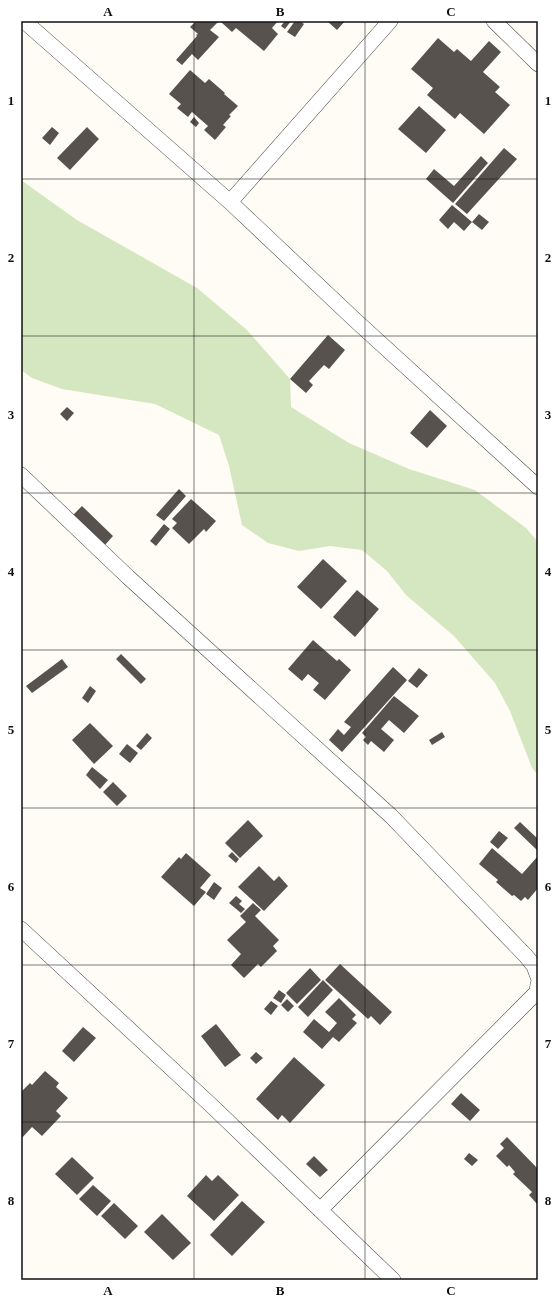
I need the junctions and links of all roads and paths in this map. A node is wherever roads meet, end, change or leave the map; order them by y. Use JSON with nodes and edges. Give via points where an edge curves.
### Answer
{"nodes":[{"id":1,"x":24,"y":21,"type":"edge"},
{"id":2,"x":390,"y":21,"type":"edge"},
{"id":3,"x":494,"y":21,"type":"edge"},
{"id":4,"x":538,"y":64,"type":"edge"},
{"id":5,"x":230,"y":202,"type":"junction"},
{"id":6,"x":21,"y":475,"type":"edge"},
{"id":7,"x":538,"y":487,"type":"edge"},
{"id":8,"x":21,"y":929,"type":"edge"},
{"id":9,"x":538,"y":976,"type":"edge"},
{"id":10,"x":538,"y":984,"type":"edge"},
{"id":11,"x":320,"y":1210,"type":"junction"},
{"id":12,"x":393,"y":1280,"type":"edge"}],
"edges":[{"from":1,"to":5,"type":"street"},
{"from":2,"to":5,"type":"street"},
{"from":3,"to":4,"type":"street"},
{"from":5,"to":7,"type":"street"},
{"from":6,"to":9,"type":"street","via":[[128,577],[391,816],[526,956]]},
{"from":8,"to":11,"type":"street","via":[[214,1107]]},
{"from":10,"to":11,"type":"street","via":[[537,992]]},
{"from":11,"to":12,"type":"street"}]}
